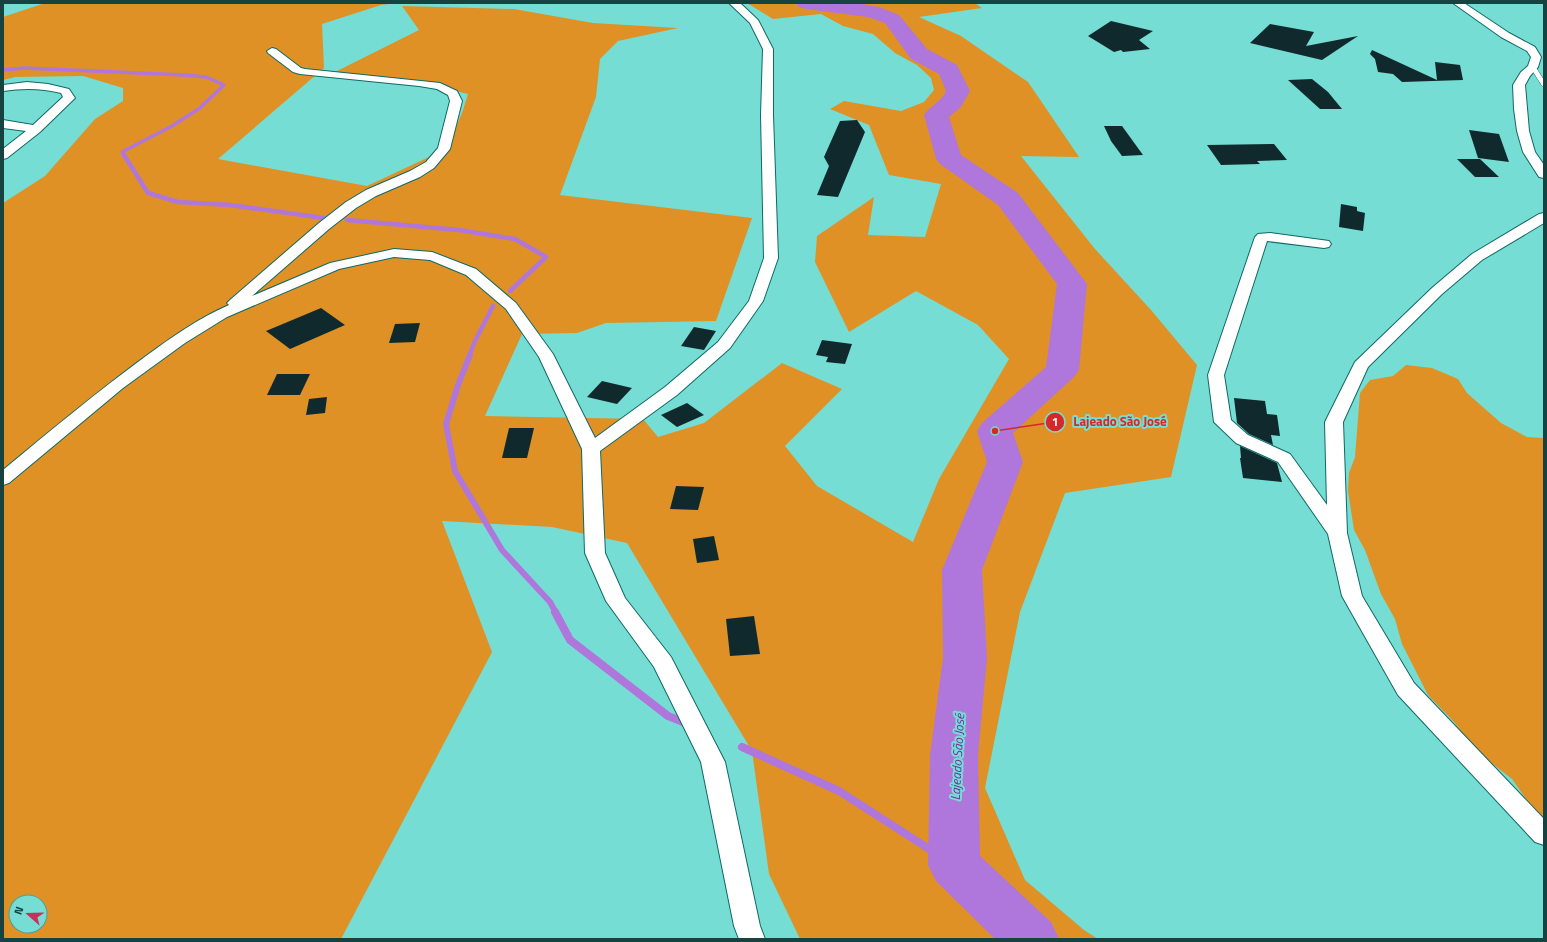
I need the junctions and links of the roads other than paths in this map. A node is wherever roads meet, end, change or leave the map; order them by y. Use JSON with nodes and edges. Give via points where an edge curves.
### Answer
{"nodes":[{"id":1,"x":734,"y":3,"type":"edge"},
{"id":2,"x":1458,"y":3,"type":"edge"},
{"id":3,"x":272,"y":51,"type":"dead end"},
{"id":4,"x":1533,"y":66,"type":"junction"},
{"id":5,"x":1544,"y":85,"type":"edge"},
{"id":6,"x":3,"y":88,"type":"edge"},
{"id":7,"x":3,"y":124,"type":"edge"},
{"id":8,"x":36,"y":129,"type":"junction"},
{"id":9,"x":3,"y":155,"type":"edge"},
{"id":10,"x":1544,"y":174,"type":"edge"},
{"id":11,"x":1544,"y":217,"type":"edge"},
{"id":12,"x":1324,"y":244,"type":"dead end"},
{"id":13,"x":222,"y":314,"type":"junction"},
{"id":14,"x":591,"y":449,"type":"junction"},
{"id":15,"x":3,"y":479,"type":"edge"},
{"id":16,"x":1337,"y":533,"type":"junction"},
{"id":17,"x":1544,"y":835,"type":"edge"},
{"id":18,"x":752,"y":939,"type":"edge"}],
"edges":[{"from":1,"to":14,"type":"street","via":[[754,22],[768,49],[767,122],[771,258],[756,301],[724,345],[671,391]]},
{"from":2,"to":4,"type":"street","via":[[1505,35],[1531,49],[1536,57]]},
{"from":3,"to":13,"type":"street","via":[[304,72],[440,86],[453,93],[456,101],[444,149],[430,165],[350,205]]},
{"from":4,"to":5,"type":"lane"},
{"from":4,"to":10,"type":"street","via":[[1519,85],[1520,109],[1529,152]]},
{"from":6,"to":8,"type":"street","via":[[27,84],[44,85],[65,91],[69,98]]},
{"from":7,"to":8,"type":"street"},
{"from":8,"to":9,"type":"street"},
{"from":11,"to":16,"type":"street","via":[[1477,257],[1437,291],[1361,365],[1334,422]]},
{"from":12,"to":16,"type":"street","via":[[1270,237],[1263,237],[1260,240],[1216,375],[1224,422],[1242,439],[1284,458]]},
{"from":13,"to":14,"type":"street","via":[[335,266],[394,254],[432,256],[471,272],[511,306],[547,357]]},
{"from":13,"to":15,"type":"street","via":[[179,340],[117,385]]},
{"from":14,"to":18,"type":"street","via":[[595,553],[616,601],[662,663],[713,762],[746,926]]},
{"from":16,"to":17,"type":"street","via":[[1352,596],[1406,689]]}]}
